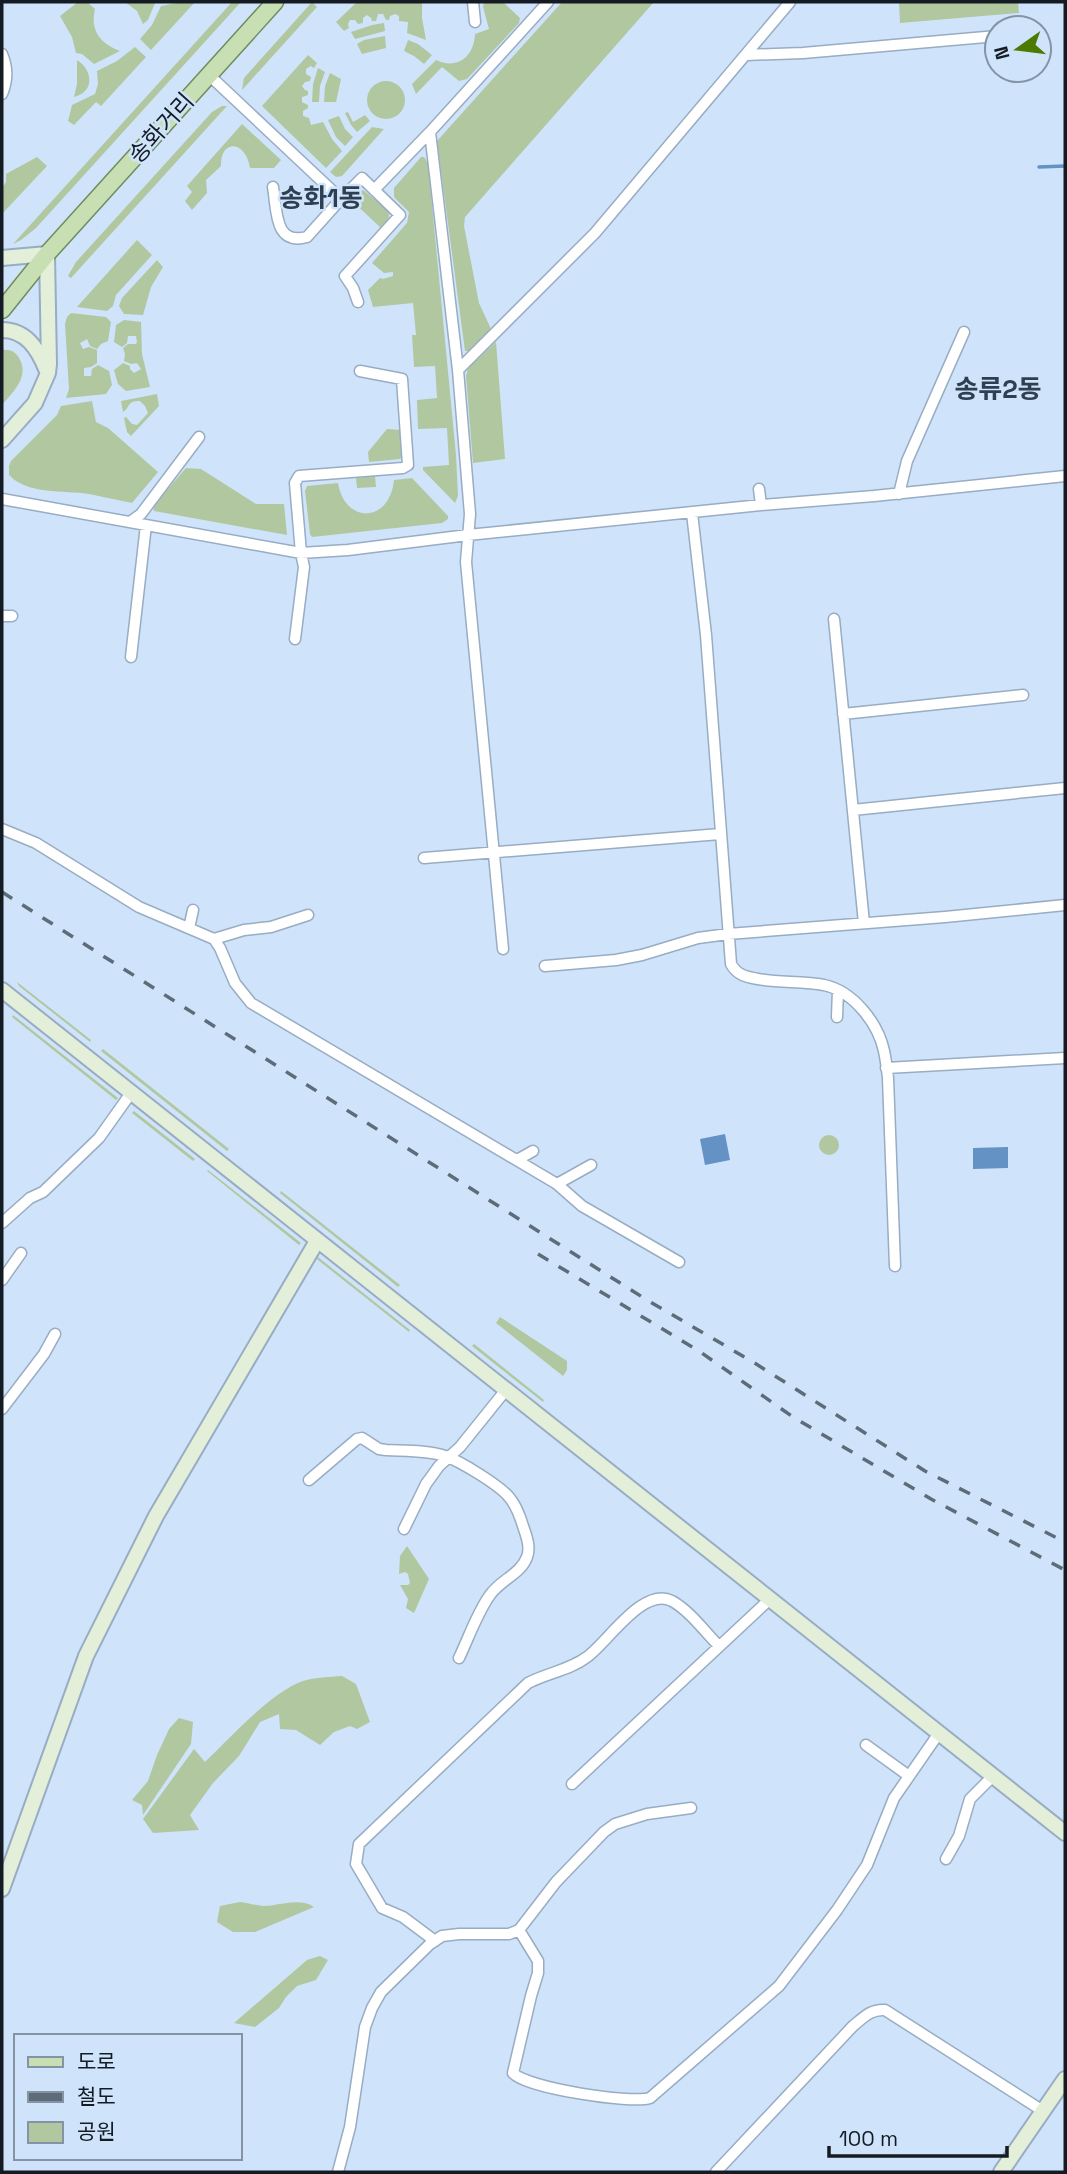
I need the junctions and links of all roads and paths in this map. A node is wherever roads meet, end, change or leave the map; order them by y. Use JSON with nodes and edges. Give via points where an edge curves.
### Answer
{"nodes":[{"id":1,"x":275,"y":2,"type":"edge"},
{"id":2,"x":473,"y":2,"type":"edge"},
{"id":3,"x":547,"y":2,"type":"edge"},
{"id":4,"x":790,"y":2,"type":"edge"},
{"id":5,"x":475,"y":22,"type":"dead end"},
{"id":6,"x":983,"y":37,"type":"edge"},
{"id":7,"x":2,"y":54,"type":"edge"},
{"id":8,"x":746,"y":55,"type":"junction"},
{"id":9,"x":209,"y":75,"type":"junction"},
{"id":10,"x":2,"y":94,"type":"edge"},
{"id":11,"x":430,"y":132,"type":"junction"},
{"id":12,"x":273,"y":187,"type":"dead end"},
{"id":13,"x":374,"y":190,"type":"junction"},
{"id":14,"x":341,"y":199,"type":"junction"},
{"id":15,"x":47,"y":254,"type":"junction"},
{"id":16,"x":2,"y":258,"type":"edge"},
{"id":17,"x":2,"y":298,"type":"edge"},
{"id":18,"x":358,"y":302,"type":"dead end"},
{"id":19,"x":2,"y":310,"type":"edge"},
{"id":20,"x":2,"y":330,"type":"edge"},
{"id":21,"x":964,"y":332,"type":"dead end"},
{"id":22,"x":458,"y":370,"type":"junction"},
{"id":23,"x":360,"y":371,"type":"dead end"},
{"id":24,"x":48,"y":373,"type":"junction"},
{"id":25,"x":199,"y":437,"type":"dead end"},
{"id":26,"x":2,"y":440,"type":"edge"},
{"id":27,"x":1065,"y":476,"type":"edge"},
{"id":28,"x":760,"y":489,"type":"dead end"},
{"id":29,"x":899,"y":494,"type":"junction"},
{"id":30,"x":2,"y":499,"type":"edge"},
{"id":31,"x":761,"y":505,"type":"junction"},
{"id":32,"x":692,"y":513,"type":"junction"},
{"id":33,"x":130,"y":522,"type":"junction"},
{"id":34,"x":146,"y":525,"type":"junction"},
{"id":35,"x":468,"y":535,"type":"junction"},
{"id":36,"x":301,"y":553,"type":"junction"},
{"id":37,"x":834,"y":620,"type":"dead end"},
{"id":38,"x":295,"y":639,"type":"dead end"},
{"id":39,"x":131,"y":657,"type":"dead end"},
{"id":40,"x":1023,"y":695,"type":"dead end"},
{"id":41,"x":843,"y":714,"type":"junction"},
{"id":42,"x":1065,"y":788,"type":"edge"},
{"id":43,"x":853,"y":810,"type":"junction"},
{"id":44,"x":2,"y":829,"type":"edge"},
{"id":45,"x":720,"y":834,"type":"junction"},
{"id":46,"x":494,"y":853,"type":"junction"},
{"id":47,"x":425,"y":858,"type":"dead end"},
{"id":48,"x":1065,"y":905,"type":"edge"},
{"id":49,"x":193,"y":910,"type":"dead end"},
{"id":50,"x":309,"y":915,"type":"dead end"},
{"id":51,"x":864,"y":923,"type":"junction"},
{"id":52,"x":189,"y":928,"type":"junction"},
{"id":53,"x":728,"y":934,"type":"junction"},
{"id":54,"x":214,"y":939,"type":"junction"},
{"id":55,"x":503,"y":949,"type":"dead end"},
{"id":56,"x":545,"y":966,"type":"dead end"},
{"id":57,"x":2,"y":990,"type":"edge"},
{"id":58,"x":838,"y":990,"type":"junction"},
{"id":59,"x":837,"y":1017,"type":"dead end"},
{"id":60,"x":1065,"y":1058,"type":"edge"},
{"id":61,"x":886,"y":1068,"type":"junction"},
{"id":62,"x":131,"y":1093,"type":"junction"},
{"id":63,"x":533,"y":1151,"type":"dead end"},
{"id":64,"x":517,"y":1160,"type":"junction"},
{"id":65,"x":591,"y":1164,"type":"dead end"},
{"id":66,"x":557,"y":1184,"type":"junction"},
{"id":67,"x":2,"y":1223,"type":"edge"},
{"id":68,"x":317,"y":1241,"type":"junction"},
{"id":69,"x":21,"y":1253,"type":"dead end"},
{"id":70,"x":679,"y":1262,"type":"dead end"},
{"id":71,"x":895,"y":1266,"type":"dead end"},
{"id":72,"x":2,"y":1280,"type":"edge"},
{"id":73,"x":55,"y":1334,"type":"dead end"},
{"id":74,"x":505,"y":1391,"type":"junction"},
{"id":75,"x":2,"y":1409,"type":"edge"},
{"id":76,"x":447,"y":1457,"type":"junction"},
{"id":77,"x":309,"y":1480,"type":"dead end"},
{"id":78,"x":404,"y":1529,"type":"dead end"},
{"id":79,"x":770,"y":1599,"type":"junction"},
{"id":80,"x":719,"y":1646,"type":"junction"},
{"id":81,"x":459,"y":1658,"type":"dead end"},
{"id":82,"x":939,"y":1733,"type":"junction"},
{"id":83,"x":866,"y":1745,"type":"dead end"},
{"id":84,"x":909,"y":1776,"type":"junction"},
{"id":85,"x":993,"y":1776,"type":"junction"},
{"id":86,"x":572,"y":1784,"type":"dead end"},
{"id":87,"x":691,"y":1808,"type":"dead end"},
{"id":88,"x":1065,"y":1833,"type":"edge"},
{"id":89,"x":946,"y":1858,"type":"dead end"},
{"id":90,"x":2,"y":1889,"type":"edge"},
{"id":91,"x":519,"y":1930,"type":"junction"},
{"id":92,"x":435,"y":1941,"type":"junction"},
{"id":93,"x":1065,"y":2079,"type":"edge"},
{"id":94,"x":1043,"y":2111,"type":"junction"},
{"id":95,"x":338,"y":2172,"type":"edge"},
{"id":96,"x":716,"y":2172,"type":"edge"},
{"id":97,"x":1001,"y":2172,"type":"edge"}],
"edges":[{"from":1,"to":9,"type":"main road","name":"송화거리"},
{"from":2,"to":5,"type":"street"},
{"from":3,"to":11,"type":"street"},
{"from":4,"to":8,"type":"street"},
{"from":6,"to":8,"type":"street"},
{"from":7,"to":10,"type":"street","via":[[7,71]]},
{"from":8,"to":22,"type":"street","via":[[596,233]]},
{"from":9,"to":14,"type":"street"},
{"from":9,"to":15,"type":"main road","name":"송화거리"},
{"from":11,"to":13,"type":"street"},
{"from":11,"to":22,"type":"street"},
{"from":12,"to":14,"type":"street","via":[[280,229],[299,239],[307,237]]},
{"from":13,"to":14,"type":"street","via":[[362,178]]},
{"from":13,"to":18,"type":"street","via":[[400,215],[345,276]]},
{"from":15,"to":16,"type":"main road"},
{"from":15,"to":17,"type":"main road","name":"송화거리"},
{"from":15,"to":19,"type":"main road","name":"송화거리"},
{"from":15,"to":24,"type":"main road"},
{"from":20,"to":24,"type":"main road","via":[[20,333],[31,342]]},
{"from":21,"to":29,"type":"street","via":[[907,461]]},
{"from":22,"to":35,"type":"street"},
{"from":23,"to":36,"type":"street","via":[[402,379],[408,465],[299,476],[295,483]]},
{"from":24,"to":26,"type":"main road","via":[[35,403]]},
{"from":25,"to":33,"type":"street"},
{"from":27,"to":29,"type":"street"},
{"from":28,"to":31,"type":"street"},
{"from":29,"to":31,"type":"street"},
{"from":30,"to":33,"type":"street"},
{"from":31,"to":32,"type":"street"},
{"from":32,"to":35,"type":"street"},
{"from":32,"to":45,"type":"street"},
{"from":33,"to":34,"type":"street"},
{"from":34,"to":36,"type":"street"},
{"from":34,"to":39,"type":"street"},
{"from":35,"to":36,"type":"street"},
{"from":35,"to":46,"type":"street","via":[[466,562]]},
{"from":36,"to":38,"type":"street","via":[[304,567]]},
{"from":37,"to":41,"type":"street"},
{"from":40,"to":41,"type":"street"},
{"from":41,"to":43,"type":"street"},
{"from":42,"to":43,"type":"street"},
{"from":43,"to":51,"type":"street"},
{"from":44,"to":52,"type":"street","via":[[36,843],[139,907]]},
{"from":45,"to":46,"type":"street"},
{"from":45,"to":53,"type":"street"},
{"from":46,"to":47,"type":"street"},
{"from":46,"to":55,"type":"street"},
{"from":48,"to":51,"type":"street"},
{"from":49,"to":52,"type":"street"},
{"from":50,"to":54,"type":"street"},
{"from":51,"to":53,"type":"street"},
{"from":52,"to":54,"type":"street"},
{"from":53,"to":56,"type":"street","via":[[616,960]]},
{"from":53,"to":58,"type":"street","via":[[736,972]]},
{"from":54,"to":64,"type":"street","via":[[235,984],[251,1003]]},
{"from":57,"to":62,"type":"main road"},
{"from":58,"to":59,"type":"street"},
{"from":58,"to":61,"type":"street","via":[[860,1007],[873,1025]]},
{"from":60,"to":61,"type":"street"},
{"from":61,"to":71,"type":"street"},
{"from":62,"to":67,"type":"street","via":[[99,1138],[43,1192]]},
{"from":62,"to":68,"type":"main road"},
{"from":63,"to":64,"type":"street"},
{"from":64,"to":66,"type":"street"},
{"from":65,"to":66,"type":"street"},
{"from":66,"to":70,"type":"street","via":[[582,1206]]},
{"from":68,"to":74,"type":"main road"},
{"from":68,"to":90,"type":"main road","via":[[156,1516],[86,1656]]},
{"from":69,"to":72,"type":"street"},
{"from":73,"to":75,"type":"street"},
{"from":74,"to":76,"type":"street"},
{"from":74,"to":79,"type":"main road"},
{"from":76,"to":77,"type":"street","via":[[379,1449],[362,1437]]},
{"from":76,"to":78,"type":"street","via":[[426,1484]]},
{"from":76,"to":81,"type":"street","via":[[510,1498],[519,1513],[529,1553],[516,1573],[488,1597]]},
{"from":79,"to":80,"type":"street"},
{"from":79,"to":82,"type":"main road"},
{"from":80,"to":86,"type":"street"},
{"from":80,"to":92,"type":"street","via":[[671,1601],[646,1602],[587,1658],[528,1683],[359,1844],[356,1864],[382,1908]]},
{"from":82,"to":84,"type":"street"},
{"from":82,"to":85,"type":"main road"},
{"from":83,"to":84,"type":"street"},
{"from":84,"to":91,"type":"street","via":[[894,1798],[867,1865],[794,1968],[650,2098],[618,2100],[541,2085],[513,2073],[538,1973],[538,1961]]},
{"from":85,"to":88,"type":"main road"},
{"from":85,"to":89,"type":"street","via":[[970,1799],[959,1836]]},
{"from":87,"to":91,"type":"street","via":[[615,1824],[556,1882]]},
{"from":91,"to":92,"type":"street","via":[[442,1936]]},
{"from":92,"to":95,"type":"street","via":[[381,1992],[372,2008]]},
{"from":93,"to":94,"type":"main road"},
{"from":94,"to":96,"type":"street","via":[[879,2009],[853,2026]]},
{"from":94,"to":97,"type":"main road"}]}
